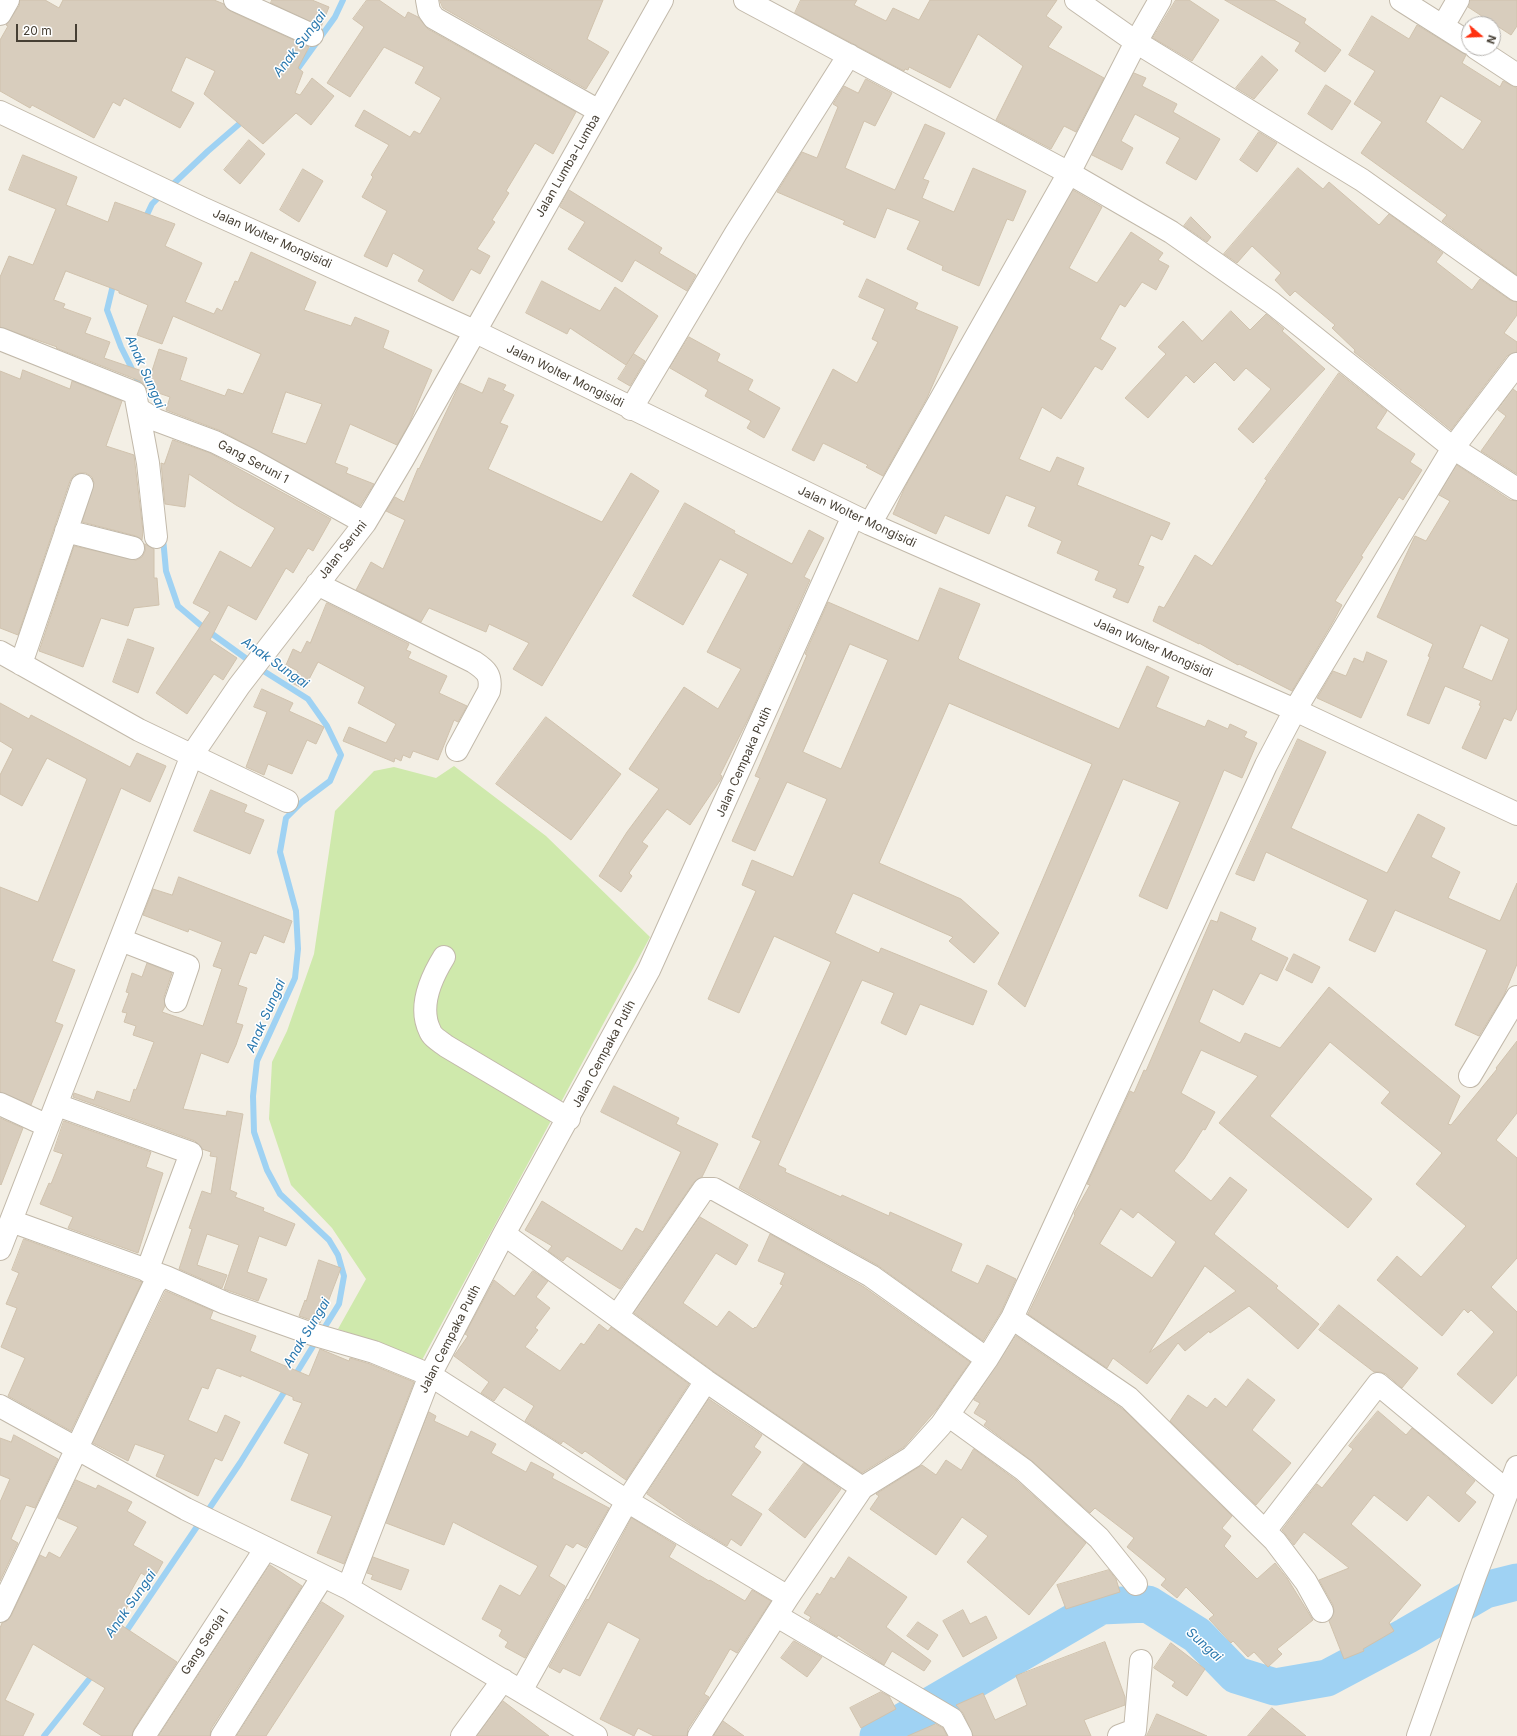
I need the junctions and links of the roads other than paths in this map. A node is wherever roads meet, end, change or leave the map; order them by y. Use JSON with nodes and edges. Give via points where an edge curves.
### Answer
{"nodes":[{"id":1,"x":8,"y":0,"type":"edge"},
{"id":2,"x":236,"y":0,"type":"edge"},
{"id":3,"x":427,"y":0,"type":"edge"},
{"id":4,"x":662,"y":0,"type":"edge"},
{"id":5,"x":745,"y":0,"type":"edge"},
{"id":6,"x":1076,"y":0,"type":"edge"},
{"id":7,"x":1160,"y":0,"type":"edge"},
{"id":8,"x":1401,"y":0,"type":"edge"},
{"id":9,"x":1458,"y":0,"type":"edge"},
{"id":10,"x":0,"y":14,"type":"edge"},
{"id":11,"x":1443,"y":26,"type":"junction"},
{"id":12,"x":312,"y":35,"type":"dead end"},
{"id":13,"x":1461,"y":38,"type":"edge"},
{"id":14,"x":1136,"y":42,"type":"junction"},
{"id":15,"x":849,"y":55,"type":"junction"},
{"id":16,"x":1488,"y":56,"type":"edge"},
{"id":17,"x":1517,"y":75,"type":"edge"},
{"id":18,"x":599,"y":110,"type":"junction"},
{"id":19,"x":0,"y":112,"type":"edge"},
{"id":20,"x":1069,"y":173,"type":"junction"},
{"id":21,"x":1517,"y":290,"type":"edge"},
{"id":22,"x":474,"y":331,"type":"junction"},
{"id":23,"x":0,"y":339,"type":"edge"},
{"id":24,"x":1517,"y":364,"type":"edge"},
{"id":25,"x":138,"y":409,"type":"junction"},
{"id":26,"x":631,"y":409,"type":"junction"},
{"id":27,"x":1453,"y":448,"type":"junction"},
{"id":28,"x":82,"y":485,"type":"dead end"},
{"id":29,"x":1517,"y":489,"type":"edge"},
{"id":30,"x":862,"y":520,"type":"junction"},
{"id":31,"x":365,"y":523,"type":"junction"},
{"id":32,"x":66,"y":531,"type":"junction"},
{"id":33,"x":156,"y":537,"type":"dead end"},
{"id":34,"x":133,"y":548,"type":"dead end"},
{"id":35,"x":318,"y":584,"type":"junction"},
{"id":36,"x":0,"y":652,"type":"edge"},
{"id":37,"x":21,"y":664,"type":"junction"},
{"id":38,"x":1295,"y":710,"type":"junction"},
{"id":39,"x":457,"y":750,"type":"dead end"},
{"id":40,"x":192,"y":755,"type":"junction"},
{"id":41,"x":287,"y":801,"type":"dead end"},
{"id":42,"x":1517,"y":814,"type":"edge"},
{"id":43,"x":121,"y":940,"type":"junction"},
{"id":44,"x":444,"y":957,"type":"dead end"},
{"id":45,"x":1517,"y":997,"type":"edge"},
{"id":46,"x":176,"y":1001,"type":"dead end"},
{"id":47,"x":1470,"y":1076,"type":"dead end"},
{"id":48,"x":0,"y":1104,"type":"edge"},
{"id":49,"x":57,"y":1105,"type":"junction"},
{"id":50,"x":569,"y":1119,"type":"junction"},
{"id":51,"x":48,"y":1126,"type":"junction"},
{"id":52,"x":4,"y":1234,"type":"edge"},
{"id":53,"x":504,"y":1234,"type":"junction"},
{"id":54,"x":154,"y":1274,"type":"junction"},
{"id":55,"x":617,"y":1316,"type":"junction"},
{"id":56,"x":1012,"y":1318,"type":"junction"},
{"id":57,"x":987,"y":1358,"type":"junction"},
{"id":58,"x":430,"y":1375,"type":"junction"},
{"id":59,"x":706,"y":1381,"type":"junction"},
{"id":60,"x":0,"y":1406,"type":"edge"},
{"id":61,"x":948,"y":1415,"type":"junction"},
{"id":62,"x":77,"y":1450,"type":"junction"},
{"id":63,"x":1517,"y":1467,"type":"edge"},
{"id":64,"x":862,"y":1488,"type":"junction"},
{"id":65,"x":1508,"y":1492,"type":"junction"},
{"id":66,"x":627,"y":1501,"type":"junction"},
{"id":67,"x":1265,"y":1531,"type":"junction"},
{"id":68,"x":266,"y":1548,"type":"junction"},
{"id":69,"x":323,"y":1576,"type":"junction"},
{"id":70,"x":1136,"y":1584,"type":"dead end"},
{"id":71,"x":348,"y":1588,"type":"junction"},
{"id":72,"x":788,"y":1597,"type":"junction"},
{"id":73,"x":0,"y":1610,"type":"edge"},
{"id":74,"x":1322,"y":1610,"type":"dead end"},
{"id":75,"x":777,"y":1616,"type":"junction"},
{"id":76,"x":1140,"y":1661,"type":"dead end"},
{"id":77,"x":503,"y":1680,"type":"junction"},
{"id":78,"x":521,"y":1691,"type":"junction"},
{"id":79,"x":144,"y":1736,"type":"edge"},
{"id":80,"x":222,"y":1736,"type":"edge"},
{"id":81,"x":462,"y":1736,"type":"edge"},
{"id":82,"x":596,"y":1736,"type":"edge"},
{"id":83,"x":699,"y":1736,"type":"edge"},
{"id":84,"x":960,"y":1736,"type":"edge"},
{"id":85,"x":1118,"y":1736,"type":"edge"},
{"id":86,"x":1418,"y":1736,"type":"edge"}],
"edges":[{"from":1,"to":10,"type":"street"},
{"from":2,"to":12,"type":"street"},
{"from":3,"to":18,"type":"street","via":[[429,11],[434,18]]},
{"from":4,"to":18,"type":"street","name":"Jalan Lumba-Lumba"},
{"from":5,"to":15,"type":"street"},
{"from":6,"to":14,"type":"street"},
{"from":7,"to":14,"type":"street","name":"Jalan Cempaka Putih"},
{"from":8,"to":11,"type":"street"},
{"from":9,"to":11,"type":"street"},
{"from":11,"to":13,"type":"street"},
{"from":14,"to":20,"type":"street","name":"Jalan Cempaka Putih"},
{"from":14,"to":21,"type":"street","via":[[1362,180]]},
{"from":15,"to":20,"type":"street"},
{"from":15,"to":26,"type":"street","via":[[736,233]]},
{"from":16,"to":17,"type":"street"},
{"from":18,"to":22,"type":"street","name":"Jalan Lumba-Lumba"},
{"from":19,"to":22,"type":"street","name":"Jalan Wolter Mongisidi","via":[[202,208]]},
{"from":20,"to":27,"type":"street","via":[[1171,232],[1272,303]]},
{"from":20,"to":30,"type":"street","name":"Jalan Cempaka Putih"},
{"from":22,"to":26,"type":"street","name":"Jalan Wolter Mongisidi"},
{"from":22,"to":31,"type":"street","name":"Jalan Seruni"},
{"from":23,"to":25,"type":"street","via":[[135,393]]},
{"from":24,"to":27,"type":"street"},
{"from":25,"to":31,"type":"street","name":"Gang Seruni 1","via":[[156,420],[215,442],[253,461]]},
{"from":25,"to":33,"type":"street","via":[[148,463]]},
{"from":26,"to":30,"type":"street","name":"Jalan Wolter Mongisidi"},
{"from":27,"to":29,"type":"street"},
{"from":27,"to":38,"type":"street"},
{"from":28,"to":32,"type":"street"},
{"from":30,"to":38,"type":"street","name":"Jalan Wolter Mongisidi"},
{"from":30,"to":50,"type":"street","name":"Jalan Cempaka Putih","via":[[649,970]]},
{"from":31,"to":35,"type":"street","name":"Jalan Seruni"},
{"from":32,"to":34,"type":"street"},
{"from":32,"to":37,"type":"street"},
{"from":35,"to":39,"type":"street","via":[[474,662],[487,671],[489,690]]},
{"from":35,"to":40,"type":"street","name":"Jalan Seruni","via":[[239,686]]},
{"from":36,"to":37,"type":"street"},
{"from":37,"to":40,"type":"street","via":[[139,730]]},
{"from":38,"to":42,"type":"street","name":"Jalan Wolter Mongisidi"},
{"from":38,"to":56,"type":"street","via":[[1266,765]]},
{"from":40,"to":41,"type":"street"},
{"from":40,"to":43,"type":"street","name":"Jalan Seruni"},
{"from":43,"to":46,"type":"street","via":[[188,966]]},
{"from":43,"to":49,"type":"street","name":"Jalan Seruni"},
{"from":44,"to":50,"type":"street","via":[[431,979],[426,995],[426,1019],[430,1033],[446,1046]]},
{"from":45,"to":47,"type":"street"},
{"from":48,"to":51,"type":"street"},
{"from":49,"to":51,"type":"street","name":"Jalan Seruni"},
{"from":49,"to":54,"type":"street","via":[[191,1153]]},
{"from":50,"to":53,"type":"street","name":"Jalan Cempaka Putih"},
{"from":51,"to":52,"type":"street","name":"Jalan Seruni"},
{"from":52,"to":54,"type":"street"},
{"from":53,"to":55,"type":"street"},
{"from":53,"to":58,"type":"street","name":"Jalan Cempaka Putih"},
{"from":54,"to":58,"type":"street","via":[[225,1303],[321,1337],[374,1352]]},
{"from":54,"to":62,"type":"street","via":[[154,1285]]},
{"from":55,"to":57,"type":"street","via":[[704,1189],[709,1188],[871,1276]]},
{"from":55,"to":59,"type":"street"},
{"from":56,"to":57,"type":"street"},
{"from":56,"to":67,"type":"street","via":[[1129,1398]]},
{"from":57,"to":61,"type":"street"},
{"from":58,"to":66,"type":"street"},
{"from":58,"to":71,"type":"street","name":"Jalan Cempaka Putih"},
{"from":59,"to":64,"type":"street"},
{"from":59,"to":66,"type":"street"},
{"from":60,"to":62,"type":"street"},
{"from":61,"to":64,"type":"street","via":[[912,1457]]},
{"from":61,"to":70,"type":"street","via":[[1024,1470],[1098,1538]]},
{"from":62,"to":68,"type":"street","via":[[186,1509]]},
{"from":62,"to":73,"type":"street"},
{"from":63,"to":65,"type":"street"},
{"from":64,"to":72,"type":"street"},
{"from":65,"to":67,"type":"street","via":[[1378,1384]]},
{"from":65,"to":86,"type":"street"},
{"from":66,"to":72,"type":"street"},
{"from":66,"to":78,"type":"street"},
{"from":67,"to":74,"type":"street","via":[[1306,1582]]},
{"from":68,"to":69,"type":"street"},
{"from":68,"to":79,"type":"street","name":"Gang Seroja I"},
{"from":69,"to":71,"type":"street"},
{"from":69,"to":80,"type":"street"},
{"from":71,"to":77,"type":"street"},
{"from":72,"to":75,"type":"street"},
{"from":75,"to":83,"type":"street"},
{"from":75,"to":84,"type":"street","via":[[952,1719]]},
{"from":76,"to":85,"type":"street","via":[[1135,1730]]},
{"from":77,"to":78,"type":"street"},
{"from":77,"to":81,"type":"street"},
{"from":78,"to":82,"type":"street"}]}
